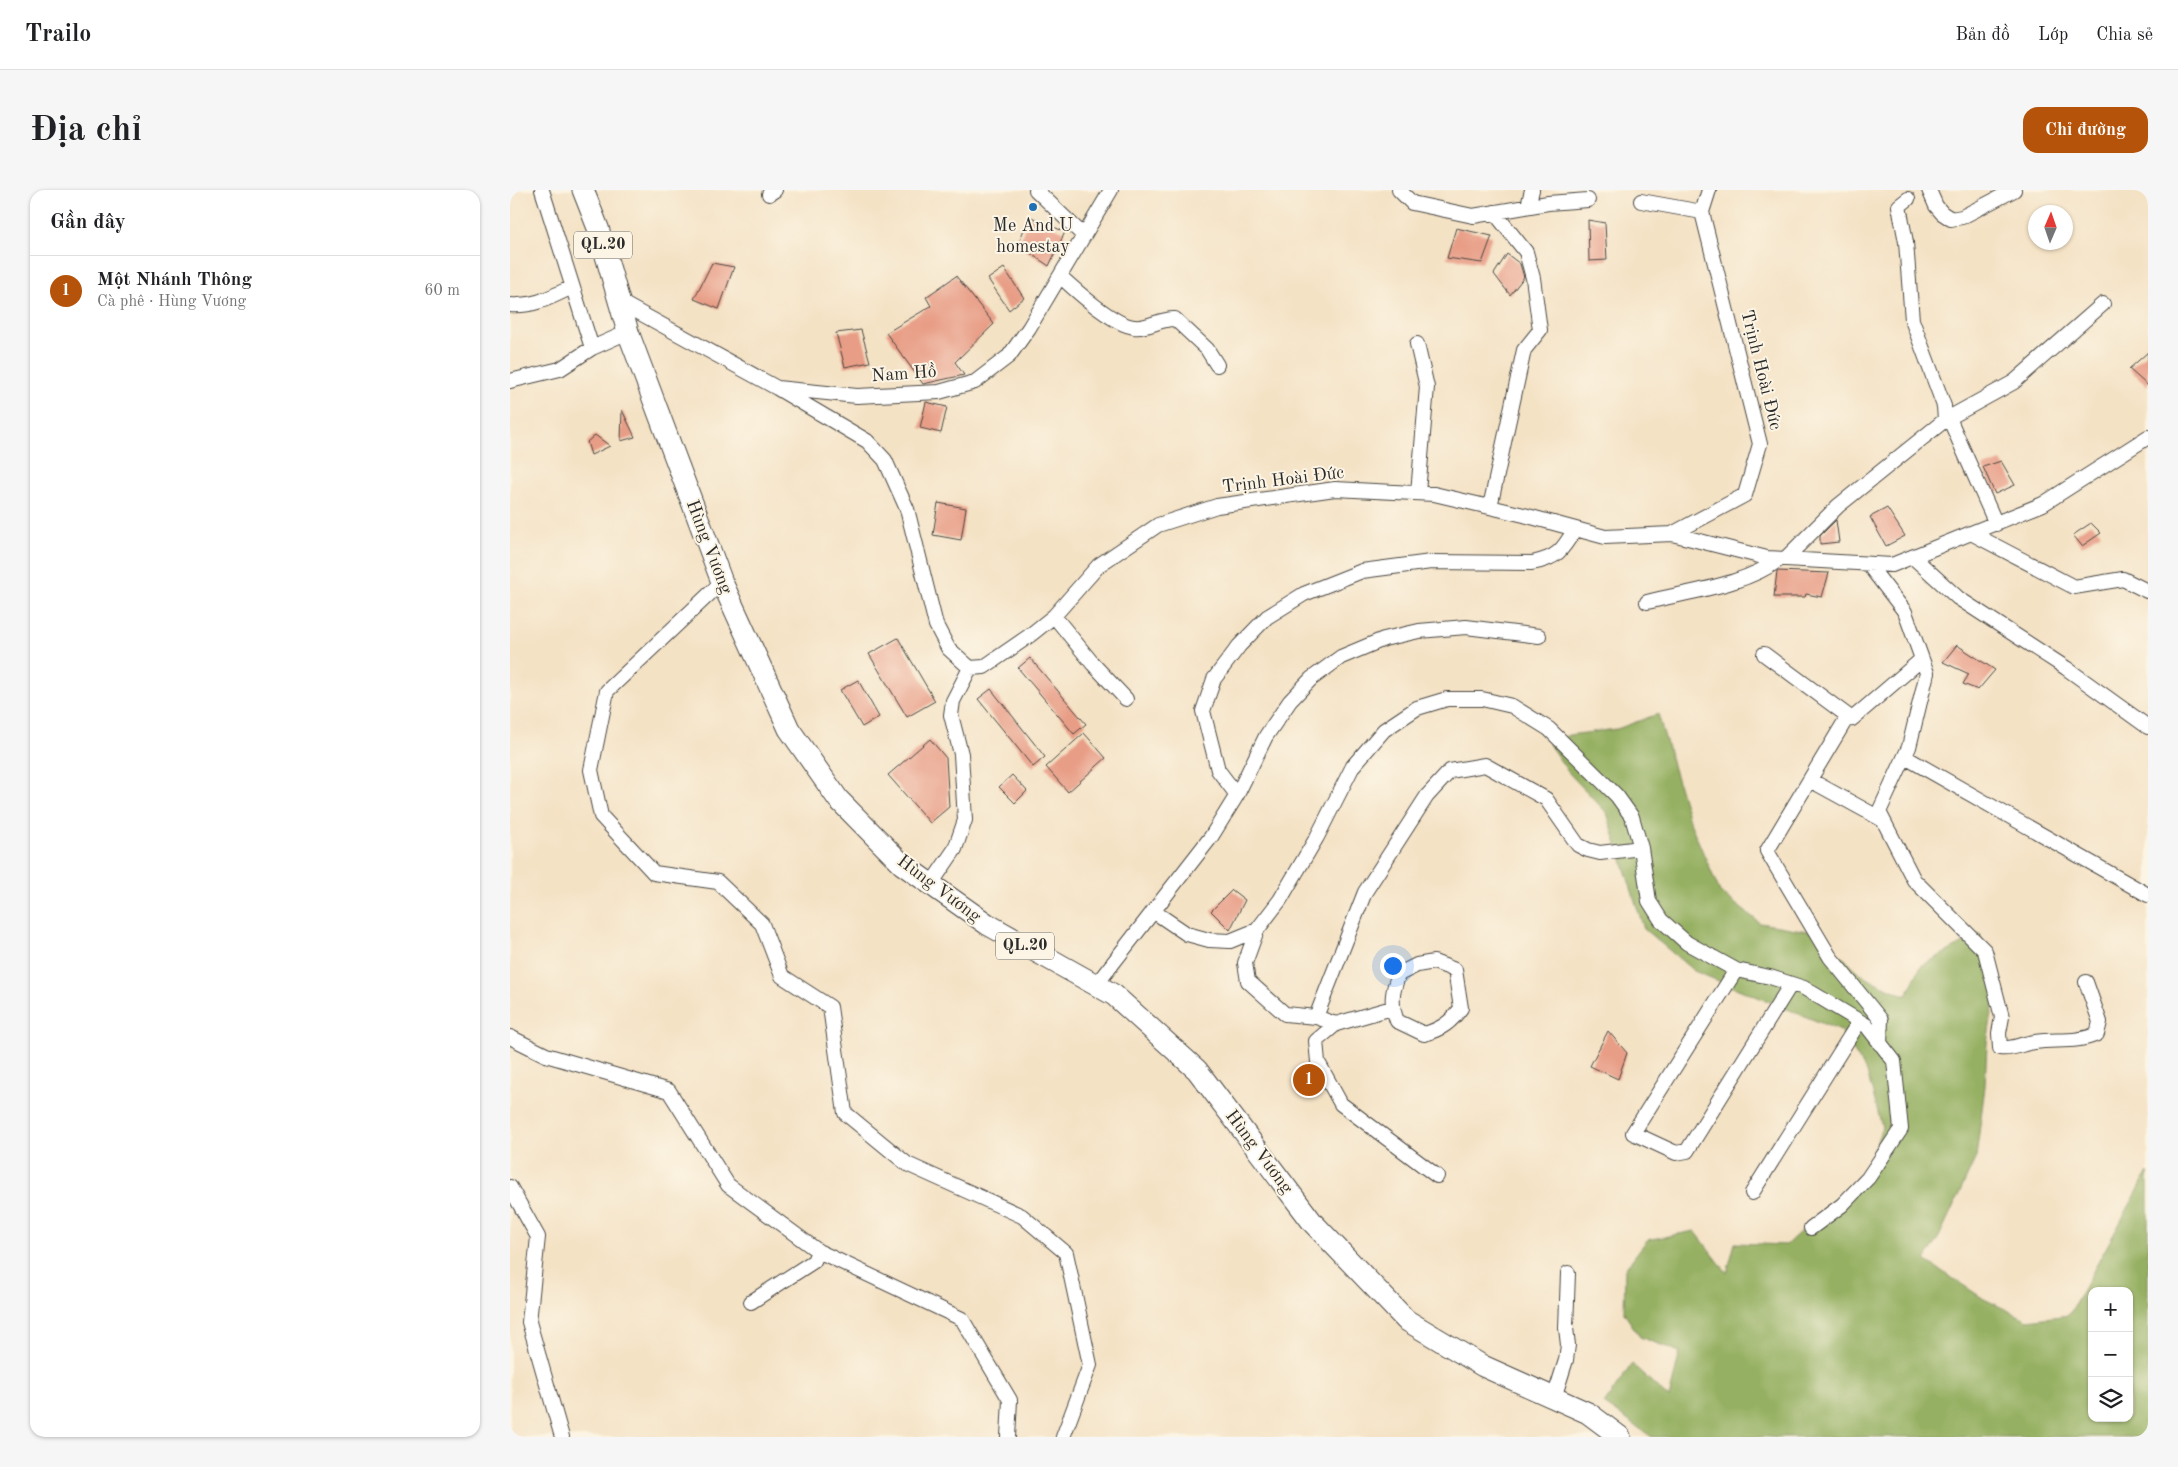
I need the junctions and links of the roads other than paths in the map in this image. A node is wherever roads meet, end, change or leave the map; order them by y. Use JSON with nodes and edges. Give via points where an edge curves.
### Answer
{"nodes":[{"id":1,"x":542,"y":190,"type":"edge"},
{"id":2,"x":583,"y":190,"type":"edge"},
{"id":3,"x":1036,"y":190,"type":"edge"},
{"id":4,"x":1111,"y":190,"type":"edge"},
{"id":5,"x":1399,"y":190,"type":"edge"},
{"id":6,"x":1532,"y":190,"type":"edge"},
{"id":7,"x":1709,"y":190,"type":"edge"},
{"id":8,"x":1929,"y":190,"type":"edge"},
{"id":9,"x":2014,"y":190,"type":"edge"},
{"id":10,"x":1588,"y":200,"type":"dead end"},
{"id":11,"x":1908,"y":200,"type":"dead end"},
{"id":12,"x":1641,"y":201,"type":"dead end"},
{"id":13,"x":1528,"y":206,"type":"junction"},
{"id":14,"x":1494,"y":212,"type":"junction"},
{"id":15,"x":1702,"y":212,"type":"junction"},
{"id":16,"x":1084,"y":236,"type":"junction"},
{"id":17,"x":1060,"y":276,"type":"junction"},
{"id":18,"x":572,"y":287,"type":"junction"},
{"id":19,"x":620,"y":302,"type":"junction"},
{"id":20,"x":2103,"y":304,"type":"dead end"},
{"id":21,"x":510,"y":305,"type":"edge"},
{"id":22,"x":628,"y":332,"type":"junction"},
{"id":23,"x":1417,"y":344,"type":"dead end"},
{"id":24,"x":592,"y":348,"type":"junction"},
{"id":25,"x":1218,"y":365,"type":"dead end"},
{"id":26,"x":510,"y":381,"type":"edge"},
{"id":27,"x":776,"y":388,"type":"junction"},
{"id":28,"x":1947,"y":419,"type":"junction"},
{"id":29,"x":2148,"y":437,"type":"edge"},
{"id":30,"x":1418,"y":494,"type":"junction"},
{"id":31,"x":1490,"y":507,"type":"junction"},
{"id":32,"x":1996,"y":524,"type":"junction"},
{"id":33,"x":1575,"y":529,"type":"junction"},
{"id":34,"x":1672,"y":534,"type":"junction"},
{"id":35,"x":1971,"y":534,"type":"junction"},
{"id":36,"x":1913,"y":556,"type":"junction"},
{"id":37,"x":1783,"y":559,"type":"junction"},
{"id":38,"x":1868,"y":564,"type":"junction"},
{"id":39,"x":722,"y":582,"type":"junction"},
{"id":40,"x":2147,"y":591,"type":"edge"},
{"id":41,"x":1647,"y":602,"type":"dead end"},
{"id":42,"x":1054,"y":616,"type":"junction"},
{"id":43,"x":1540,"y":636,"type":"dead end"},
{"id":44,"x":1764,"y":654,"type":"dead end"},
{"id":45,"x":1922,"y":659,"type":"junction"},
{"id":46,"x":970,"y":668,"type":"junction"},
{"id":47,"x":1126,"y":699,"type":"dead end"},
{"id":48,"x":1848,"y":716,"type":"junction"},
{"id":49,"x":2148,"y":727,"type":"edge"},
{"id":50,"x":1905,"y":757,"type":"junction"},
{"id":51,"x":1810,"y":780,"type":"junction"},
{"id":52,"x":1237,"y":795,"type":"junction"},
{"id":53,"x":1883,"y":820,"type":"junction"},
{"id":54,"x":1641,"y":848,"type":"junction"},
{"id":55,"x":931,"y":884,"type":"junction"},
{"id":56,"x":2148,"y":894,"type":"edge"},
{"id":57,"x":1153,"y":911,"type":"junction"},
{"id":58,"x":1257,"y":930,"type":"junction"},
{"id":59,"x":1736,"y":970,"type":"junction"},
{"id":60,"x":2086,"y":982,"type":"dead end"},
{"id":61,"x":1791,"y":984,"type":"junction"},
{"id":62,"x":1096,"y":985,"type":"junction"},
{"id":63,"x":1392,"y":1008,"type":"junction"},
{"id":64,"x":1316,"y":1016,"type":"junction"},
{"id":65,"x":1859,"y":1022,"type":"junction"},
{"id":66,"x":1336,"y":1024,"type":"junction"},
{"id":67,"x":510,"y":1037,"type":"edge"},
{"id":68,"x":1880,"y":1044,"type":"junction"},
{"id":69,"x":1437,"y":1176,"type":"dead end"},
{"id":70,"x":510,"y":1187,"type":"edge"},
{"id":71,"x":1752,"y":1193,"type":"dead end"},
{"id":72,"x":1811,"y":1228,"type":"dead end"},
{"id":73,"x":818,"y":1251,"type":"junction"},
{"id":74,"x":1568,"y":1273,"type":"dead end"},
{"id":75,"x":751,"y":1302,"type":"dead end"},
{"id":76,"x":1554,"y":1398,"type":"junction"},
{"id":77,"x":562,"y":1437,"type":"edge"},
{"id":78,"x":1008,"y":1437,"type":"edge"},
{"id":79,"x":1063,"y":1437,"type":"edge"},
{"id":80,"x":1620,"y":1437,"type":"edge"}],
"edges":[{"from":1,"to":18,"type":"street"},
{"from":2,"to":19,"type":"highway","name":"Hùng Vương","number":"QL.20"},
{"from":3,"to":16,"type":"street"},
{"from":4,"to":16,"type":"street","name":"Nam Hồ"},
{"from":5,"to":14,"type":"street","via":[[1412,203],[1473,216]]},
{"from":6,"to":13,"type":"street"},
{"from":7,"to":15,"type":"street"},
{"from":8,"to":9,"type":"street","via":[[1936,206],[1952,219]]},
{"from":10,"to":13,"type":"street"},
{"from":11,"to":28,"type":"street","via":[[1899,206],[1899,214],[1906,242],[1912,320]]},
{"from":12,"to":15,"type":"street"},
{"from":13,"to":14,"type":"street"},
{"from":14,"to":31,"type":"street","via":[[1526,252],[1540,330],[1524,350]]},
{"from":15,"to":34,"type":"street","name":"Trịnh Hoài Đức","via":[[1760,444],[1745,495]]},
{"from":16,"to":17,"type":"street","name":"Nam Hồ"},
{"from":17,"to":25,"type":"street","via":[[1080,294],[1121,322],[1134,327],[1166,318],[1175,319]]},
{"from":17,"to":27,"type":"street","name":"Nam Hồ","via":[[1009,356],[975,382],[939,392],[857,396]]},
{"from":18,"to":21,"type":"street","via":[[540,303]]},
{"from":18,"to":24,"type":"street"},
{"from":19,"to":22,"type":"highway","name":"Hùng Vương","number":"QL.20"},
{"from":19,"to":27,"type":"street","name":"Nam Hồ"},
{"from":20,"to":28,"type":"street","via":[[2014,382]]},
{"from":22,"to":24,"type":"street"},
{"from":22,"to":39,"type":"highway","name":"Hùng Vương","number":"QL.20"},
{"from":23,"to":30,"type":"street","via":[[1427,387]]},
{"from":24,"to":26,"type":"street","via":[[560,369]]},
{"from":27,"to":46,"type":"street","via":[[867,441],[885,460],[907,509],[936,625],[948,648]]},
{"from":28,"to":32,"type":"street"},
{"from":28,"to":37,"type":"street","via":[[1838,506]]},
{"from":29,"to":32,"type":"street","via":[[2043,504]]},
{"from":30,"to":31,"type":"street","name":"Trịnh Hoài Đức","via":[[1434,494]]},
{"from":30,"to":42,"type":"street","name":"Trịnh Hoài Đức","via":[[1335,489],[1217,506],[1158,525],[1099,565]]},
{"from":31,"to":33,"type":"street","name":"Trịnh Hoài Đức"},
{"from":32,"to":35,"type":"street"},
{"from":33,"to":34,"type":"street","name":"Trịnh Hoài Đức","via":[[1605,537]]},
{"from":33,"to":52,"type":"street","via":[[1562,552],[1546,560],[1532,563],[1431,562],[1362,571],[1304,594],[1267,618],[1239,646],[1214,680],[1203,710],[1218,770]]},
{"from":34,"to":37,"type":"street","via":[[1767,558]]},
{"from":35,"to":36,"type":"street"},
{"from":35,"to":40,"type":"street","via":[[2074,588],[2123,579]]},
{"from":36,"to":38,"type":"street","via":[[1892,565]]},
{"from":36,"to":49,"type":"street","via":[[1958,598],[2066,668]]},
{"from":37,"to":38,"type":"street"},
{"from":37,"to":41,"type":"street","via":[[1764,571],[1740,579]]},
{"from":38,"to":45,"type":"street","via":[[1905,612]]},
{"from":39,"to":55,"type":"highway","name":"Hùng Vương","number":"QL.20","via":[[789,729],[838,799],[902,864]]},
{"from":39,"to":79,"type":"street","via":[[607,691],[592,770],[601,816],[654,873],[718,882],[762,924],[782,976],[830,1007],[844,1113],[907,1164],[1022,1216],[1066,1253],[1090,1366]]},
{"from":42,"to":46,"type":"street","name":"Trịnh Hoài Đức","via":[[984,667]]},
{"from":42,"to":47,"type":"street"},
{"from":43,"to":52,"type":"street","via":[[1466,627],[1418,631],[1384,639],[1341,657],[1311,679],[1290,701],[1266,736]]},
{"from":44,"to":48,"type":"street"},
{"from":45,"to":48,"type":"street","via":[[1852,719]]},
{"from":45,"to":50,"type":"street","via":[[1927,673]]},
{"from":46,"to":55,"type":"street","via":[[953,701],[951,715],[961,754],[965,820],[956,849]]},
{"from":48,"to":51,"type":"street"},
{"from":50,"to":53,"type":"street","via":[[1879,812]]},
{"from":50,"to":56,"type":"street"},
{"from":51,"to":53,"type":"street"},
{"from":51,"to":68,"type":"street","via":[[1767,851],[1830,958],[1881,1020]]},
{"from":52,"to":57,"type":"street","via":[[1211,837]]},
{"from":53,"to":60,"type":"street","via":[[1914,880],[1985,951],[2002,1017],[2000,1048],[2010,1050],[2032,1042],[2088,1039],[2097,1034],[2100,1022]]},
{"from":54,"to":58,"type":"street","via":[[1632,817],[1617,796],[1549,729],[1512,706],[1482,699],[1447,699],[1417,708],[1384,730],[1353,766],[1317,837],[1280,900]]},
{"from":54,"to":59,"type":"street","via":[[1649,901],[1661,920],[1687,943]]},
{"from":54,"to":64,"type":"street","via":[[1600,854],[1588,850],[1578,845],[1546,800],[1485,765],[1450,771],[1427,796],[1364,892]]},
{"from":55,"to":62,"type":"highway","name":"Hùng Vương","number":"QL.20","via":[[987,924]]},
{"from":57,"to":58,"type":"street","via":[[1187,934],[1209,940],[1230,941]]},
{"from":57,"to":62,"type":"street"},
{"from":58,"to":64,"type":"street","via":[[1245,963],[1248,981],[1284,1014]]},
{"from":59,"to":61,"type":"street"},
{"from":59,"to":61,"type":"street","via":[[1633,1133],[1676,1153],[1686,1150]]},
{"from":61,"to":65,"type":"street","via":[[1804,988]]},
{"from":62,"to":76,"type":"highway","name":"Hùng Vương","number":"QL.20","via":[[1114,995],[1197,1070],[1313,1224],[1406,1320],[1483,1366]]},
{"from":63,"to":63,"type":"street","via":[[1392,992],[1399,974],[1417,965],[1434,962],[1455,970],[1462,1008],[1451,1022],[1424,1034],[1397,1020]]},
{"from":63,"to":66,"type":"street"},
{"from":64,"to":66,"type":"street"},
{"from":65,"to":68,"type":"street","via":[[1866,1025]]},
{"from":65,"to":71,"type":"street"},
{"from":66,"to":69,"type":"street","via":[[1316,1041],[1318,1062],[1341,1104]]},
{"from":67,"to":73,"type":"street","via":[[546,1055],[669,1091],[728,1185]]},
{"from":68,"to":72,"type":"street","via":[[1894,1061],[1901,1129],[1868,1178],[1842,1205]]},
{"from":70,"to":77,"type":"street","via":[[538,1237],[528,1322]]},
{"from":73,"to":75,"type":"street","via":[[814,1261]]},
{"from":73,"to":78,"type":"street","via":[[962,1319],[1010,1400]]},
{"from":74,"to":76,"type":"street","via":[[1568,1345]]},
{"from":76,"to":80,"type":"highway","name":"Hùng Vương","number":"QL.20","via":[[1588,1413]]}]}
